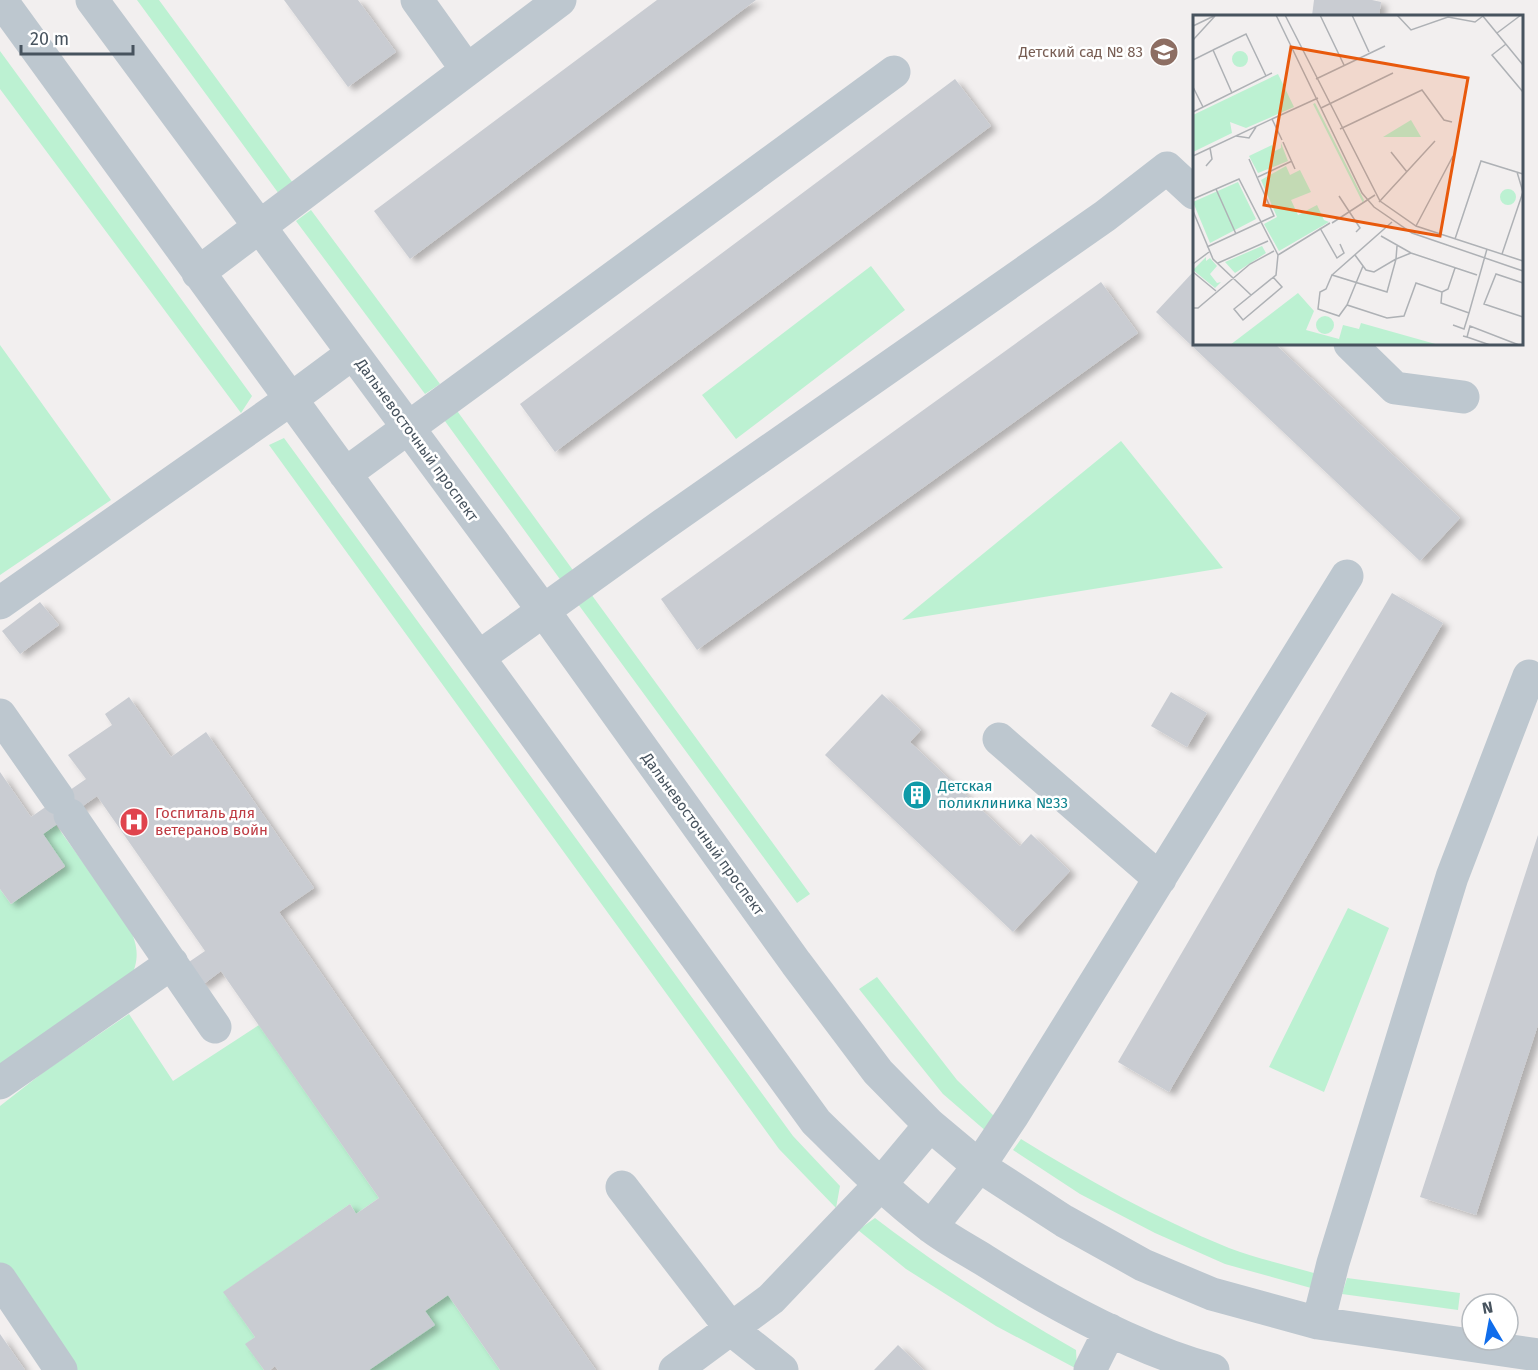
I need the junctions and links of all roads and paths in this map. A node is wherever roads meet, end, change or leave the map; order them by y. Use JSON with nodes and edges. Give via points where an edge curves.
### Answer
{"nodes":[{"id":1,"x":1,"y":0,"type":"edge"},
{"id":2,"x":92,"y":0,"type":"edge"},
{"id":3,"x":417,"y":0,"type":"edge"},
{"id":4,"x":560,"y":0,"type":"edge"},
{"id":5,"x":467,"y":70,"type":"junction"},
{"id":6,"x":894,"y":72,"type":"dead end"},
{"id":7,"x":1193,"y":192,"type":"edge"},
{"id":8,"x":259,"y":227,"type":"junction"},
{"id":9,"x":198,"y":273,"type":"junction"},
{"id":10,"x":1351,"y":345,"type":"edge"},
{"id":11,"x":353,"y":353,"type":"junction"},
{"id":12,"x":1463,"y":397,"type":"dead end"},
{"id":13,"x":291,"y":399,"type":"junction"},
{"id":14,"x":408,"y":429,"type":"junction"},
{"id":15,"x":345,"y":474,"type":"junction"},
{"id":16,"x":1347,"y":576,"type":"dead end"},
{"id":17,"x":0,"y":603,"type":"edge"},
{"id":18,"x":543,"y":610,"type":"junction"},
{"id":19,"x":479,"y":657,"type":"junction"},
{"id":20,"x":1529,"y":676,"type":"dead end"},
{"id":21,"x":0,"y":715,"type":"edge"},
{"id":22,"x":999,"y":739,"type":"dead end"},
{"id":23,"x":1160,"y":879,"type":"junction"},
{"id":24,"x":172,"y":963,"type":"junction"},
{"id":25,"x":215,"y":1027,"type":"dead end"},
{"id":26,"x":0,"y":1083,"type":"edge"},
{"id":27,"x":930,"y":1125,"type":"junction"},
{"id":28,"x":979,"y":1166,"type":"junction"},
{"id":29,"x":880,"y":1185,"type":"junction"},
{"id":30,"x":622,"y":1187,"type":"dead end"},
{"id":31,"x":931,"y":1227,"type":"junction"},
{"id":32,"x":0,"y":1279,"type":"edge"},
{"id":33,"x":1318,"y":1323,"type":"junction"},
{"id":34,"x":732,"y":1330,"type":"junction"},
{"id":35,"x":1110,"y":1330,"type":"junction"},
{"id":36,"x":1538,"y":1355,"type":"edge"},
{"id":37,"x":61,"y":1370,"type":"edge"},
{"id":38,"x":675,"y":1370,"type":"edge"},
{"id":39,"x":782,"y":1370,"type":"edge"},
{"id":40,"x":1090,"y":1370,"type":"edge"},
{"id":41,"x":1214,"y":1370,"type":"edge"}],
"edges":[{"from":1,"to":9,"type":"street"},
{"from":2,"to":8,"type":"street","name":"Дальневосточный проспект"},
{"from":3,"to":5,"type":"street"},
{"from":4,"to":5,"type":"street"},
{"from":5,"to":8,"type":"street"},
{"from":6,"to":14,"type":"street"},
{"from":7,"to":18,"type":"street","via":[[1167,168],[1105,216]]},
{"from":8,"to":9,"type":"street"},
{"from":8,"to":11,"type":"street","name":"Дальневосточный проспект"},
{"from":9,"to":13,"type":"street"},
{"from":10,"to":12,"type":"street","via":[[1395,388]]},
{"from":11,"to":13,"type":"street"},
{"from":11,"to":14,"type":"street","name":"Дальневосточный проспект"},
{"from":13,"to":15,"type":"street"},
{"from":13,"to":17,"type":"street"},
{"from":14,"to":15,"type":"street"},
{"from":14,"to":18,"type":"street","name":"Дальневосточный проспект"},
{"from":15,"to":19,"type":"street"},
{"from":16,"to":23,"type":"street"},
{"from":18,"to":19,"type":"street"},
{"from":18,"to":27,"type":"street","name":"Дальневосточный проспект","via":[[802,973],[878,1072]]},
{"from":19,"to":29,"type":"street","via":[[816,1122]]},
{"from":20,"to":33,"type":"street","via":[[1452,877]]},
{"from":21,"to":24,"type":"street"},
{"from":22,"to":23,"type":"street"},
{"from":23,"to":28,"type":"street"},
{"from":24,"to":25,"type":"street"},
{"from":24,"to":26,"type":"street"},
{"from":27,"to":28,"type":"street","name":"Дальневосточный проспект"},
{"from":27,"to":29,"type":"street"},
{"from":28,"to":31,"type":"street"},
{"from":28,"to":33,"type":"street","name":"Дальневосточный проспект","via":[[1064,1221],[1143,1265],[1212,1294]]},
{"from":29,"to":31,"type":"street"},
{"from":29,"to":34,"type":"street","via":[[771,1299]]},
{"from":30,"to":34,"type":"street"},
{"from":31,"to":35,"type":"street","via":[[1021,1284]]},
{"from":32,"to":37,"type":"street"},
{"from":33,"to":36,"type":"street","name":"Дальневосточный проспект"},
{"from":34,"to":38,"type":"street"},
{"from":34,"to":39,"type":"street"},
{"from":35,"to":40,"type":"street"},
{"from":35,"to":41,"type":"street"}]}
